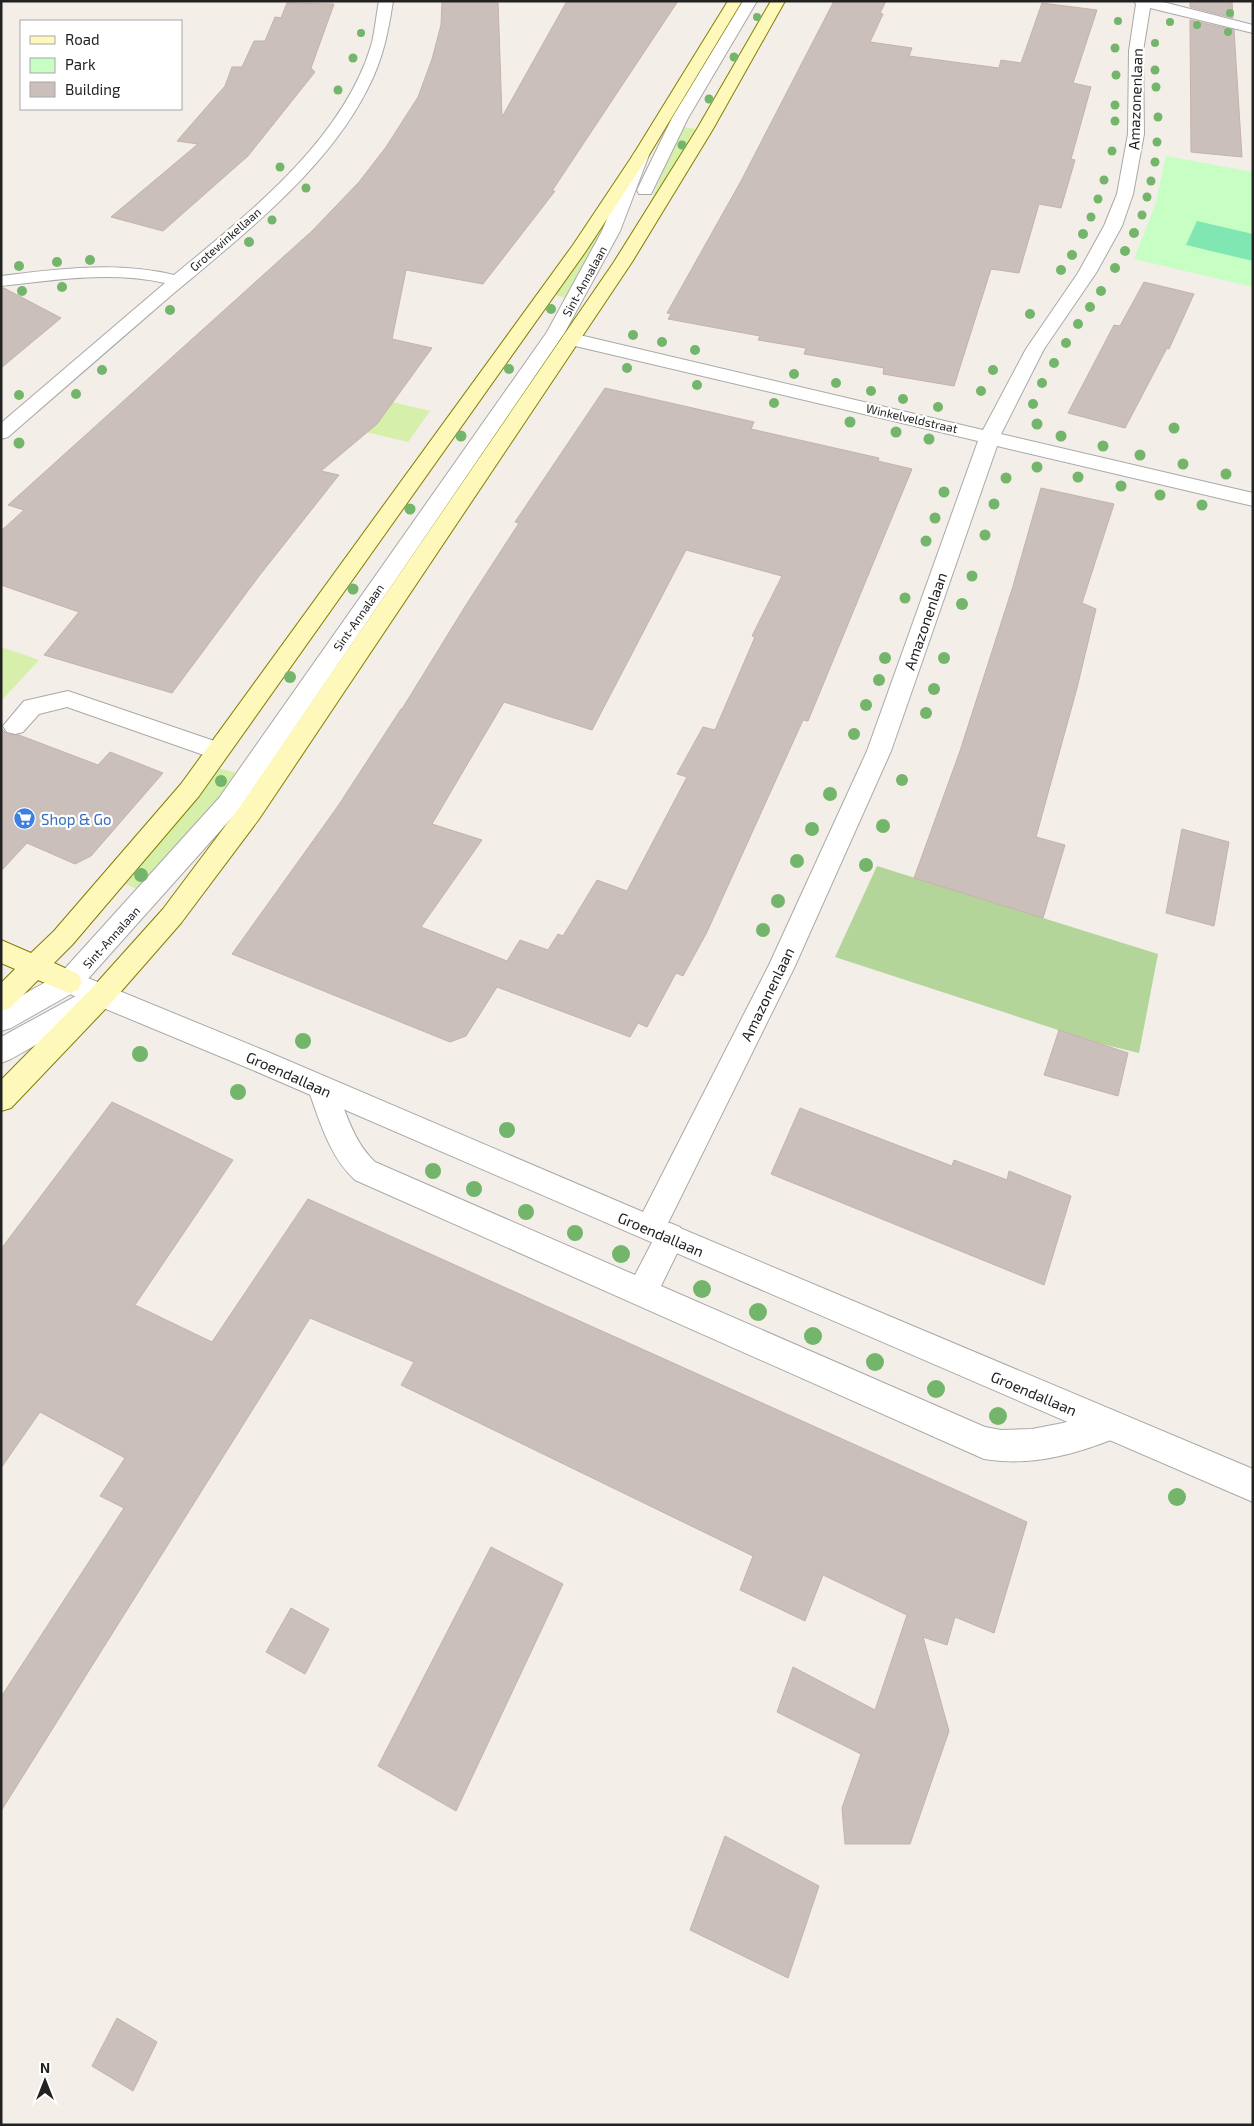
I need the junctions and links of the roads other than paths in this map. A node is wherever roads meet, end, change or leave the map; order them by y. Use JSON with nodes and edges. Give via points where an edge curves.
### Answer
{"nodes":[{"id":1,"x":386,"y":1,"type":"edge"},
{"id":2,"x":735,"y":1,"type":"edge"},
{"id":3,"x":750,"y":1,"type":"edge"},
{"id":4,"x":778,"y":1,"type":"edge"},
{"id":5,"x":1143,"y":2,"type":"edge"},
{"id":6,"x":1253,"y":30,"type":"edge"},
{"id":7,"x":641,"y":155,"type":"junction"},
{"id":8,"x":1,"y":280,"type":"edge"},
{"id":9,"x":178,"y":281,"type":"junction"},
{"id":10,"x":577,"y":330,"type":"junction"},
{"id":11,"x":1,"y":432,"type":"edge"},
{"id":12,"x":990,"y":436,"type":"junction"},
{"id":13,"x":1253,"y":500,"type":"edge"},
{"id":14,"x":15,"y":726,"type":"dead end"},
{"id":15,"x":218,"y":751,"type":"junction"},
{"id":16,"x":1,"y":951,"type":"edge"},
{"id":17,"x":35,"y":967,"type":"junction"},
{"id":18,"x":69,"y":982,"type":"junction"},
{"id":19,"x":102,"y":995,"type":"junction"},
{"id":20,"x":1,"y":1000,"type":"edge"},
{"id":21,"x":1,"y":1020,"type":"edge"},
{"id":22,"x":1,"y":1051,"type":"edge"},
{"id":23,"x":322,"y":1089,"type":"junction"},
{"id":24,"x":1,"y":1099,"type":"edge"},
{"id":25,"x":660,"y":1233,"type":"junction"},
{"id":26,"x":642,"y":1293,"type":"junction"},
{"id":27,"x":1110,"y":1425,"type":"junction"},
{"id":28,"x":1253,"y":1486,"type":"edge"}],
"edges":[{"from":1,"to":9,"type":"street","name":"Grotewinkellaan","via":[[384,24],[370,69],[357,96],[317,152],[255,214]]},
{"from":2,"to":7,"type":"main road","name":"Sint-Annalaan"},
{"from":3,"to":10,"type":"street","name":"Sint-Annalaan","via":[[662,153],[635,215]]},
{"from":4,"to":10,"type":"main road","name":"Sint-Annalaan","via":[[678,175]]},
{"from":5,"to":6,"type":"street"},
{"from":5,"to":12,"type":"street","name":"Amazonenlaan","via":[[1136,51],[1136,134],[1119,210],[1087,273],[1035,349]]},
{"from":7,"to":15,"type":"main road","name":"Sint-Annalaan","via":[[580,247]]},
{"from":7,"to":18,"type":"street","name":"Sint-Annalaan","via":[[611,231],[556,332],[228,804]]},
{"from":8,"to":9,"type":"street","via":[[117,271]]},
{"from":9,"to":11,"type":"street","name":"Grotewinkellaan"},
{"from":10,"to":12,"type":"street","name":"Winkelveldstraat"},
{"from":10,"to":19,"type":"main road","name":"Sint-Annalaan","via":[[250,812],[172,916]]},
{"from":12,"to":13,"type":"street","name":"Winkelveldstraat"},
{"from":12,"to":25,"type":"street","name":"Amazonenlaan","via":[[879,751]]},
{"from":14,"to":15,"type":"street","via":[[32,707],[68,699]]},
{"from":15,"to":17,"type":"main road","name":"Sint-Annalaan","via":[[190,790],[64,938]]},
{"from":16,"to":17,"type":"main road"},
{"from":17,"to":18,"type":"main road"},
{"from":17,"to":20,"type":"main road","name":"Sint-Annalaan"},
{"from":18,"to":19,"type":"street","name":"Groendallaan"},
{"from":18,"to":21,"type":"street","name":"Sint-Annalaan"},
{"from":19,"to":22,"type":"street","name":"Sint-Annalaan"},
{"from":19,"to":23,"type":"street","name":"Groendallaan"},
{"from":19,"to":24,"type":"main road","name":"Sint-Annalaan"},
{"from":23,"to":25,"type":"street","name":"Groendallaan"},
{"from":23,"to":26,"type":"street","via":[[344,1144],[365,1171]]},
{"from":25,"to":26,"type":"street","name":"Amazonenlaan"},
{"from":25,"to":27,"type":"street","name":"Groendallaan"},
{"from":26,"to":27,"type":"street","via":[[984,1443],[1023,1447],[1060,1441]]},
{"from":27,"to":28,"type":"street","name":"Groendallaan"}]}
